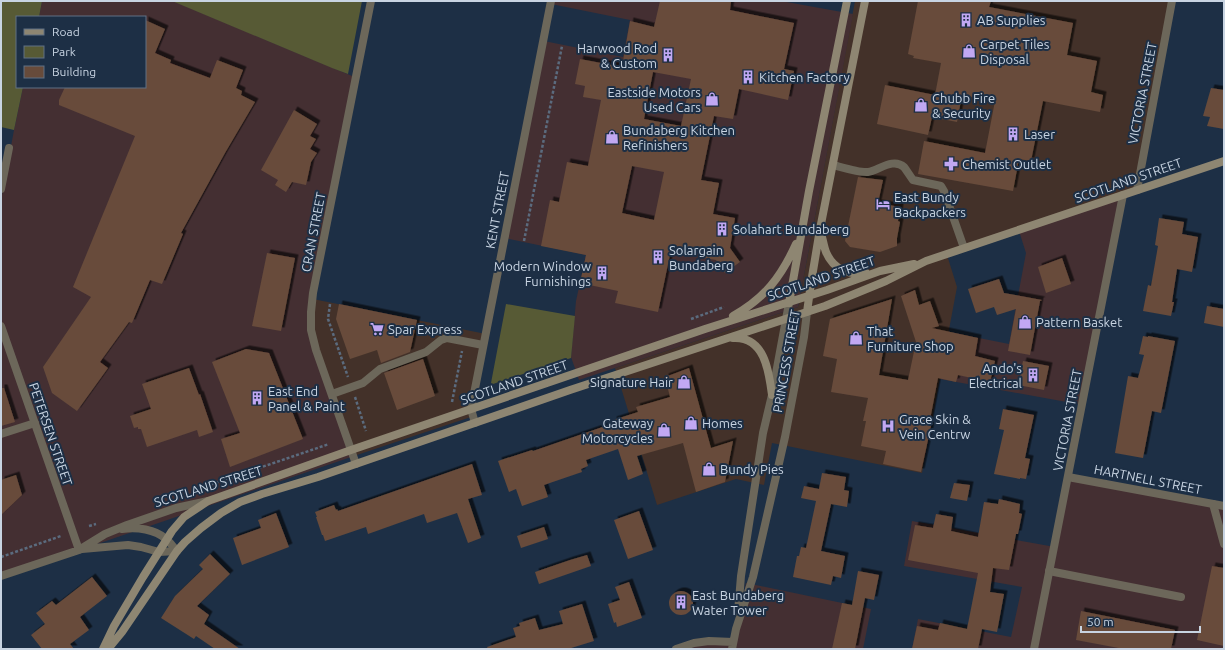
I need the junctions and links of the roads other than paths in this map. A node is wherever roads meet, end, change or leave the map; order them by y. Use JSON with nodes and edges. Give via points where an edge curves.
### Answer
{"nodes":[{"id":1,"x":371,"y":1,"type":"edge"},
{"id":2,"x":551,"y":1,"type":"edge"},
{"id":3,"x":847,"y":1,"type":"edge"},
{"id":4,"x":865,"y":1,"type":"edge"},
{"id":5,"x":1172,"y":1,"type":"edge"},
{"id":6,"x":9,"y":148,"type":"dead end"},
{"id":7,"x":1224,"y":161,"type":"edge"},
{"id":8,"x":833,"y":165,"type":"junction"},
{"id":9,"x":1,"y":189,"type":"edge"},
{"id":10,"x":1137,"y":190,"type":"junction"},
{"id":11,"x":1123,"y":195,"type":"junction"},
{"id":12,"x":820,"y":229,"type":"junction"},
{"id":13,"x":801,"y":231,"type":"junction"},
{"id":14,"x":964,"y":248,"type":"junction"},
{"id":15,"x":926,"y":261,"type":"junction"},
{"id":16,"x":880,"y":271,"type":"junction"},
{"id":17,"x":809,"y":296,"type":"junction"},
{"id":18,"x":789,"y":303,"type":"junction"},
{"id":19,"x":808,"y":312,"type":"junction"},
{"id":20,"x":786,"y":319,"type":"junction"},
{"id":21,"x":718,"y":324,"type":"junction"},
{"id":22,"x":1,"y":326,"type":"edge"},
{"id":23,"x":724,"y":339,"type":"junction"},
{"id":24,"x":483,"y":345,"type":"junction"},
{"id":25,"x":332,"y":394,"type":"junction"},
{"id":26,"x":772,"y":395,"type":"junction"},
{"id":27,"x":471,"y":409,"type":"junction"},
{"id":28,"x":475,"y":422,"type":"junction"},
{"id":29,"x":35,"y":423,"type":"junction"},
{"id":30,"x":1,"y":434,"type":"edge"},
{"id":31,"x":351,"y":450,"type":"junction"},
{"id":32,"x":356,"y":464,"type":"junction"},
{"id":33,"x":1068,"y":477,"type":"junction"},
{"id":34,"x":208,"y":501,"type":"junction"},
{"id":35,"x":1213,"y":504,"type":"junction"},
{"id":36,"x":1224,"y":506,"type":"edge"},
{"id":37,"x":112,"y":531,"type":"junction"},
{"id":38,"x":166,"y":539,"type":"junction"},
{"id":39,"x":1224,"y":544,"type":"edge"},
{"id":40,"x":79,"y":550,"type":"junction"},
{"id":41,"x":177,"y":551,"type":"junction"},
{"id":42,"x":159,"y":552,"type":"junction"},
{"id":43,"x":1049,"y":571,"type":"junction"},
{"id":44,"x":1,"y":576,"type":"edge"},
{"id":45,"x":1181,"y":597,"type":"dead end"},
{"id":46,"x":736,"y":629,"type":"junction"},
{"id":47,"x":733,"y":645,"type":"edge"},
{"id":48,"x":103,"y":649,"type":"edge"},
{"id":49,"x":108,"y":649,"type":"edge"},
{"id":50,"x":676,"y":649,"type":"edge"},
{"id":51,"x":1034,"y":649,"type":"edge"}],
"edges":[{"from":1,"to":25,"type":"street","name":"CRAN STREET","via":[[311,312],[311,330],[316,350]]},
{"from":2,"to":24,"type":"street","name":"KENT STREET"},
{"from":3,"to":13,"type":"main road","name":"PRINCESS STREET"},
{"from":4,"to":8,"type":"main road","name":"PRINCESS STREET"},
{"from":5,"to":10,"type":"street","name":"VICTORIA STREET"},
{"from":6,"to":9,"type":"street"},
{"from":7,"to":10,"type":"main road","name":"SCOTLAND STREET"},
{"from":8,"to":12,"type":"main road","name":"PRINCESS STREET"},
{"from":8,"to":14,"type":"street","via":[[868,172],[892,164],[900,165],[913,180],[941,186]]},
{"from":10,"to":11,"type":"main road","name":"SCOTLAND STREET"},
{"from":11,"to":14,"type":"main road","name":"SCOTLAND STREET"},
{"from":11,"to":33,"type":"street","name":"VICTORIA STREET"},
{"from":12,"to":16,"type":"main road","via":[[826,252],[836,266],[849,273]]},
{"from":12,"to":17,"type":"main road","name":"PRINCESS STREET"},
{"from":13,"to":18,"type":"main road","name":"PRINCESS STREET"},
{"from":13,"to":21,"type":"main road","via":[[784,268],[770,288],[753,304]]},
{"from":14,"to":15,"type":"main road","name":"SCOTLAND STREET"},
{"from":15,"to":16,"type":"main road","name":"SCOTLAND STREET"},
{"from":15,"to":19,"type":"main road","name":"SCOTLAND STREET","via":[[886,281]]},
{"from":16,"to":17,"type":"main road","name":"SCOTLAND STREET"},
{"from":17,"to":18,"type":"main road","name":"SCOTLAND STREET"},
{"from":17,"to":19,"type":"main road","name":"PRINCESS STREET"},
{"from":18,"to":20,"type":"street","name":"PRINCESS STREET"},
{"from":18,"to":21,"type":"main road","name":"SCOTLAND STREET"},
{"from":19,"to":20,"type":"main road","name":"SCOTLAND STREET"},
{"from":19,"to":46,"type":"street","name":"PRINCESS STREET","via":[[783,445],[753,577]]},
{"from":20,"to":23,"type":"main road","name":"SCOTLAND STREET"},
{"from":20,"to":26,"type":"street","name":"PRINCESS STREET"},
{"from":21,"to":27,"type":"main road","name":"SCOTLAND STREET"},
{"from":22,"to":29,"type":"street","name":"PETERSEN STREET"},
{"from":23,"to":26,"type":"main road","via":[[745,339],[756,346],[767,364]]},
{"from":23,"to":28,"type":"main road","name":"SCOTLAND STREET"},
{"from":24,"to":25,"type":"street","via":[[444,339],[426,352],[380,368],[363,383]]},
{"from":24,"to":27,"type":"street","name":"KENT STREET"},
{"from":25,"to":31,"type":"street","name":"CRAN STREET"},
{"from":26,"to":46,"type":"street","name":"PRINCESS STREET","via":[[763,433],[742,568]]},
{"from":27,"to":28,"type":"street","name":"KENT STREET"},
{"from":27,"to":31,"type":"main road","name":"SCOTLAND STREET"},
{"from":28,"to":32,"type":"main road","name":"SCOTLAND STREET"},
{"from":29,"to":30,"type":"street"},
{"from":29,"to":40,"type":"street","name":"PETERSEN STREET"},
{"from":31,"to":32,"type":"street","name":"CRAN STREET"},
{"from":31,"to":34,"type":"main road","name":"SCOTLAND STREET"},
{"from":32,"to":41,"type":"main road","name":"SCOTLAND STREET","via":[[240,502],[201,528]]},
{"from":33,"to":35,"type":"street","name":"HARTNELL STREET"},
{"from":33,"to":43,"type":"street","name":"VICTORIA STREET"},
{"from":34,"to":37,"type":"street","name":"SCOTLAND STREET","via":[[176,508]]},
{"from":34,"to":38,"type":"main road","via":[[184,517]]},
{"from":35,"to":36,"type":"street","name":"HARTNELL STREET"},
{"from":35,"to":39,"type":"street"},
{"from":37,"to":38,"type":"street","name":"SCOTLAND STREET","via":[[140,529],[156,532]]},
{"from":37,"to":40,"type":"street","name":"SCOTLAND STREET"},
{"from":38,"to":41,"type":"street","name":"SCOTLAND STREET"},
{"from":38,"to":42,"type":"main road"},
{"from":40,"to":42,"type":"street","name":"SCOTLAND STREET","via":[[128,545]]},
{"from":40,"to":44,"type":"street","name":"SCOTLAND STREET"},
{"from":41,"to":42,"type":"street","name":"SCOTLAND STREET"},
{"from":41,"to":49,"type":"main road","name":"SCOTLAND STREET"},
{"from":42,"to":48,"type":"main road"},
{"from":43,"to":45,"type":"street"},
{"from":43,"to":51,"type":"street","name":"VICTORIA STREET"},
{"from":46,"to":47,"type":"street","name":"PRINCESS STREET"},
{"from":47,"to":50,"type":"street","via":[[709,641]]}]}
